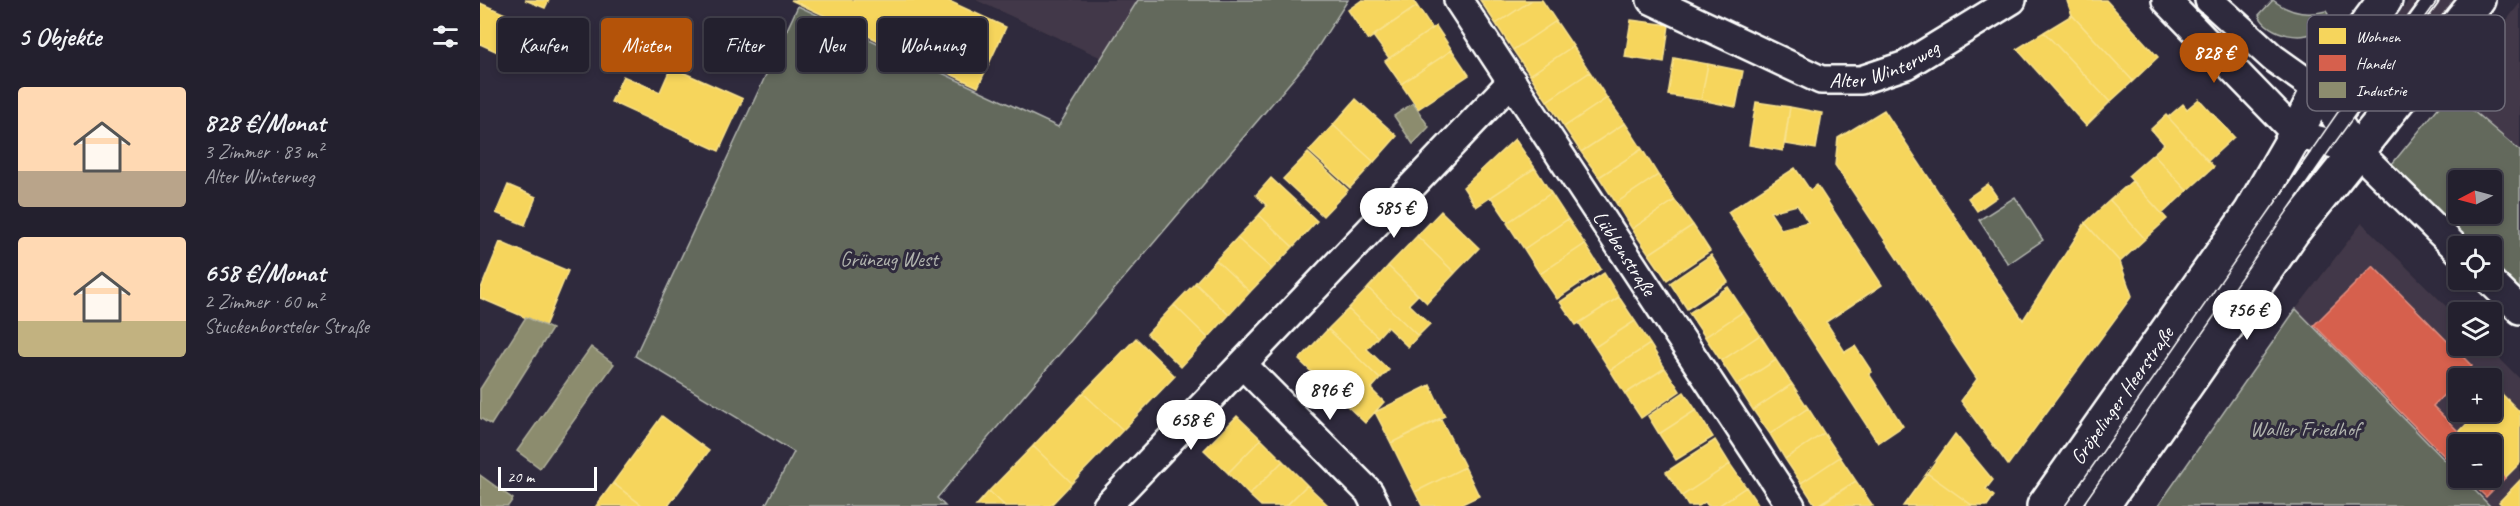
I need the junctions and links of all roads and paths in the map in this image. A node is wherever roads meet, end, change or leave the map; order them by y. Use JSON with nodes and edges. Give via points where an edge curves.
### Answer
{"nodes":[{"id":1,"x":1458,"y":0,"type":"edge"},
{"id":2,"x":1651,"y":0,"type":"edge"},
{"id":3,"x":2012,"y":0,"type":"edge"},
{"id":4,"x":2166,"y":0,"type":"edge"},
{"id":5,"x":2209,"y":0,"type":"edge"},
{"id":6,"x":2385,"y":0,"type":"edge"},
{"id":7,"x":2431,"y":0,"type":"edge"},
{"id":8,"x":2478,"y":0,"type":"edge"},
{"id":9,"x":2374,"y":15,"type":"edge"},
{"id":10,"x":2420,"y":15,"type":"edge"},
{"id":11,"x":2462,"y":15,"type":"edge"},
{"id":12,"x":1512,"y":81,"type":"junction"},
{"id":13,"x":2307,"y":82,"type":"edge"},
{"id":14,"x":2323,"y":111,"type":"edge"},
{"id":15,"x":2350,"y":111,"type":"edge"},
{"id":16,"x":2359,"y":111,"type":"edge"},
{"id":17,"x":2330,"y":138,"type":"junction"},
{"id":18,"x":2448,"y":241,"type":"edge"},
{"id":19,"x":2499,"y":290,"type":"edge"},
{"id":20,"x":2520,"y":310,"type":"edge"},
{"id":21,"x":1244,"y":365,"type":"junction"},
{"id":22,"x":1107,"y":506,"type":"edge"},
{"id":23,"x":1376,"y":506,"type":"edge"},
{"id":24,"x":1791,"y":506,"type":"edge"},
{"id":25,"x":2044,"y":506,"type":"edge"},
{"id":26,"x":2073,"y":506,"type":"edge"},
{"id":27,"x":2102,"y":506,"type":"edge"}],
"edges":[{"from":1,"to":12,"type":"street","name":"Lübbenstraße"},
{"from":2,"to":3,"type":"street","name":"Alter Winterweg","via":[[1821,80],[1861,80],[1906,65]]},
{"from":4,"to":17,"type":"street"},
{"from":5,"to":13,"type":"street","via":[[2273,58]]},
{"from":6,"to":9,"type":"main road"},
{"from":7,"to":10,"type":"lane"},
{"from":8,"to":11,"type":"main road"},
{"from":12,"to":21,"type":"street"},
{"from":12,"to":24,"type":"street","name":"Lübbenstraße"},
{"from":14,"to":17,"type":"main road"},
{"from":15,"to":17,"type":"lane"},
{"from":16,"to":17,"type":"main road"},
{"from":17,"to":18,"type":"street"},
{"from":17,"to":25,"type":"main road","name":"Gröpelinger Heerstraße","via":[[2250,212]]},
{"from":17,"to":26,"type":"lane"},
{"from":17,"to":27,"type":"main road","via":[[2293,231]]},
{"from":19,"to":20,"type":"street"},
{"from":21,"to":22,"type":"street"},
{"from":21,"to":23,"type":"street","via":[[1369,492]]}]}
